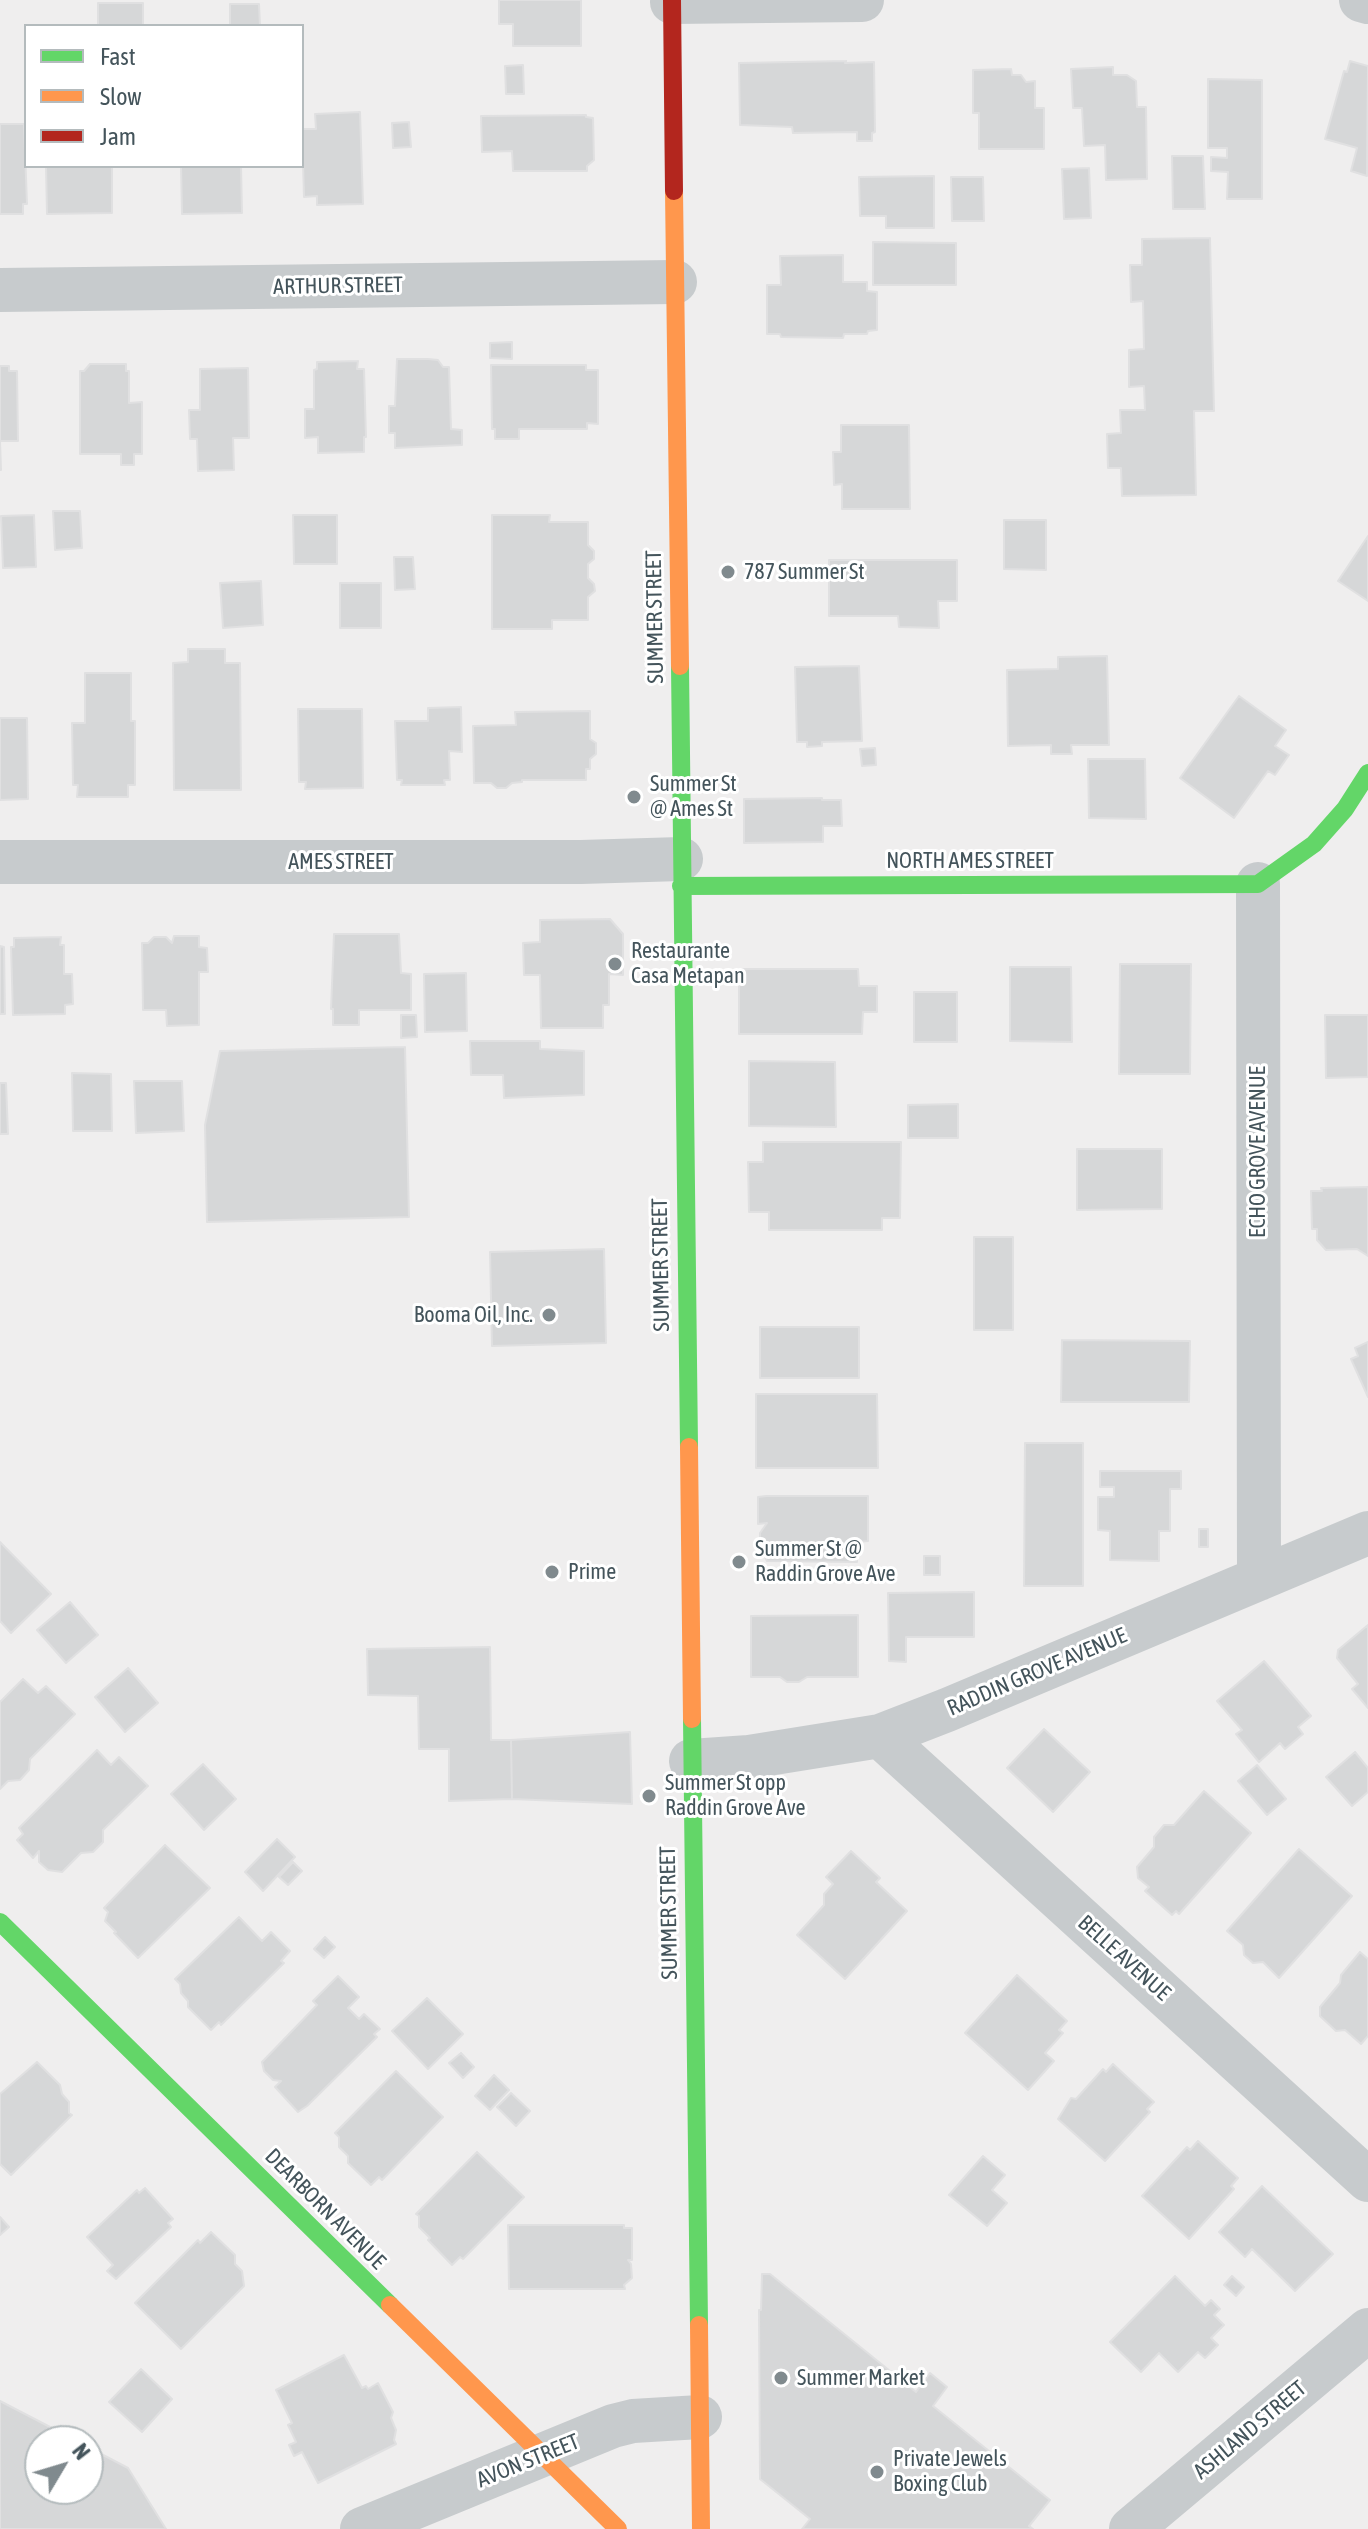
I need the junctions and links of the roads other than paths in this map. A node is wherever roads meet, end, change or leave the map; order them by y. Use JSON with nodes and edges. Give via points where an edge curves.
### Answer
{"nodes":[{"id":1,"x":862,"y":0,"type":"edge"},
{"id":2,"x":1361,"y":0,"type":"edge"},
{"id":3,"x":672,"y":1,"type":"edge"},
{"id":4,"x":1368,"y":2,"type":"edge"},
{"id":5,"x":675,"y":282,"type":"junction"},
{"id":6,"x":0,"y":290,"type":"edge"},
{"id":7,"x":1368,"y":773,"type":"edge"},
{"id":8,"x":0,"y":862,"type":"edge"},
{"id":9,"x":681,"y":873,"type":"junction"},
{"id":10,"x":1258,"y":884,"type":"junction"},
{"id":11,"x":1368,"y":1533,"type":"edge"},
{"id":12,"x":1259,"y":1579,"type":"junction"},
{"id":13,"x":880,"y":1736,"type":"junction"},
{"id":14,"x":691,"y":1761,"type":"junction"},
{"id":15,"x":0,"y":1922,"type":"edge"},
{"id":16,"x":1368,"y":2180,"type":"edge"},
{"id":17,"x":1368,"y":2330,"type":"edge"},
{"id":18,"x":700,"y":2417,"type":"junction"},
{"id":19,"x":542,"y":2456,"type":"junction"},
{"id":20,"x":362,"y":2529,"type":"edge"},
{"id":21,"x":618,"y":2529,"type":"edge"},
{"id":22,"x":701,"y":2529,"type":"edge"},
{"id":23,"x":1131,"y":2529,"type":"edge"}],
"edges":[{"from":1,"to":3,"type":"street"},
{"from":2,"to":4,"type":"street"},
{"from":3,"to":5,"type":"main road","name":"SUMMER STREET"},
{"from":5,"to":6,"type":"street","name":"ARTHUR STREET"},
{"from":5,"to":9,"type":"main road","name":"SUMMER STREET"},
{"from":7,"to":10,"type":"main road","via":[[1314,844]]},
{"from":8,"to":9,"type":"street","name":"AMES STREET","via":[[581,862]]},
{"from":9,"to":10,"type":"main road","name":"NORTH AMES STREET"},
{"from":9,"to":14,"type":"main road","name":"SUMMER STREET"},
{"from":10,"to":12,"type":"street","name":"ECHO GROVE AVENUE"},
{"from":11,"to":12,"type":"street","name":"RADDIN GROVE AVENUE"},
{"from":12,"to":13,"type":"street","name":"RADDIN GROVE AVENUE"},
{"from":13,"to":14,"type":"street","name":"RADDIN GROVE AVENUE"},
{"from":13,"to":16,"type":"street","name":"BELLE AVENUE"},
{"from":14,"to":18,"type":"main road","name":"SUMMER STREET"},
{"from":15,"to":19,"type":"main road","name":"DEARBORN AVENUE"},
{"from":17,"to":23,"type":"street","name":"ASHLAND STREET"},
{"from":18,"to":19,"type":"street","name":"AVON STREET","via":[[623,2423]]},
{"from":18,"to":22,"type":"main road","name":"SUMMER STREET"},
{"from":19,"to":20,"type":"street","name":"AVON STREET"},
{"from":19,"to":21,"type":"main road","name":"DEARBORN AVENUE"}]}
